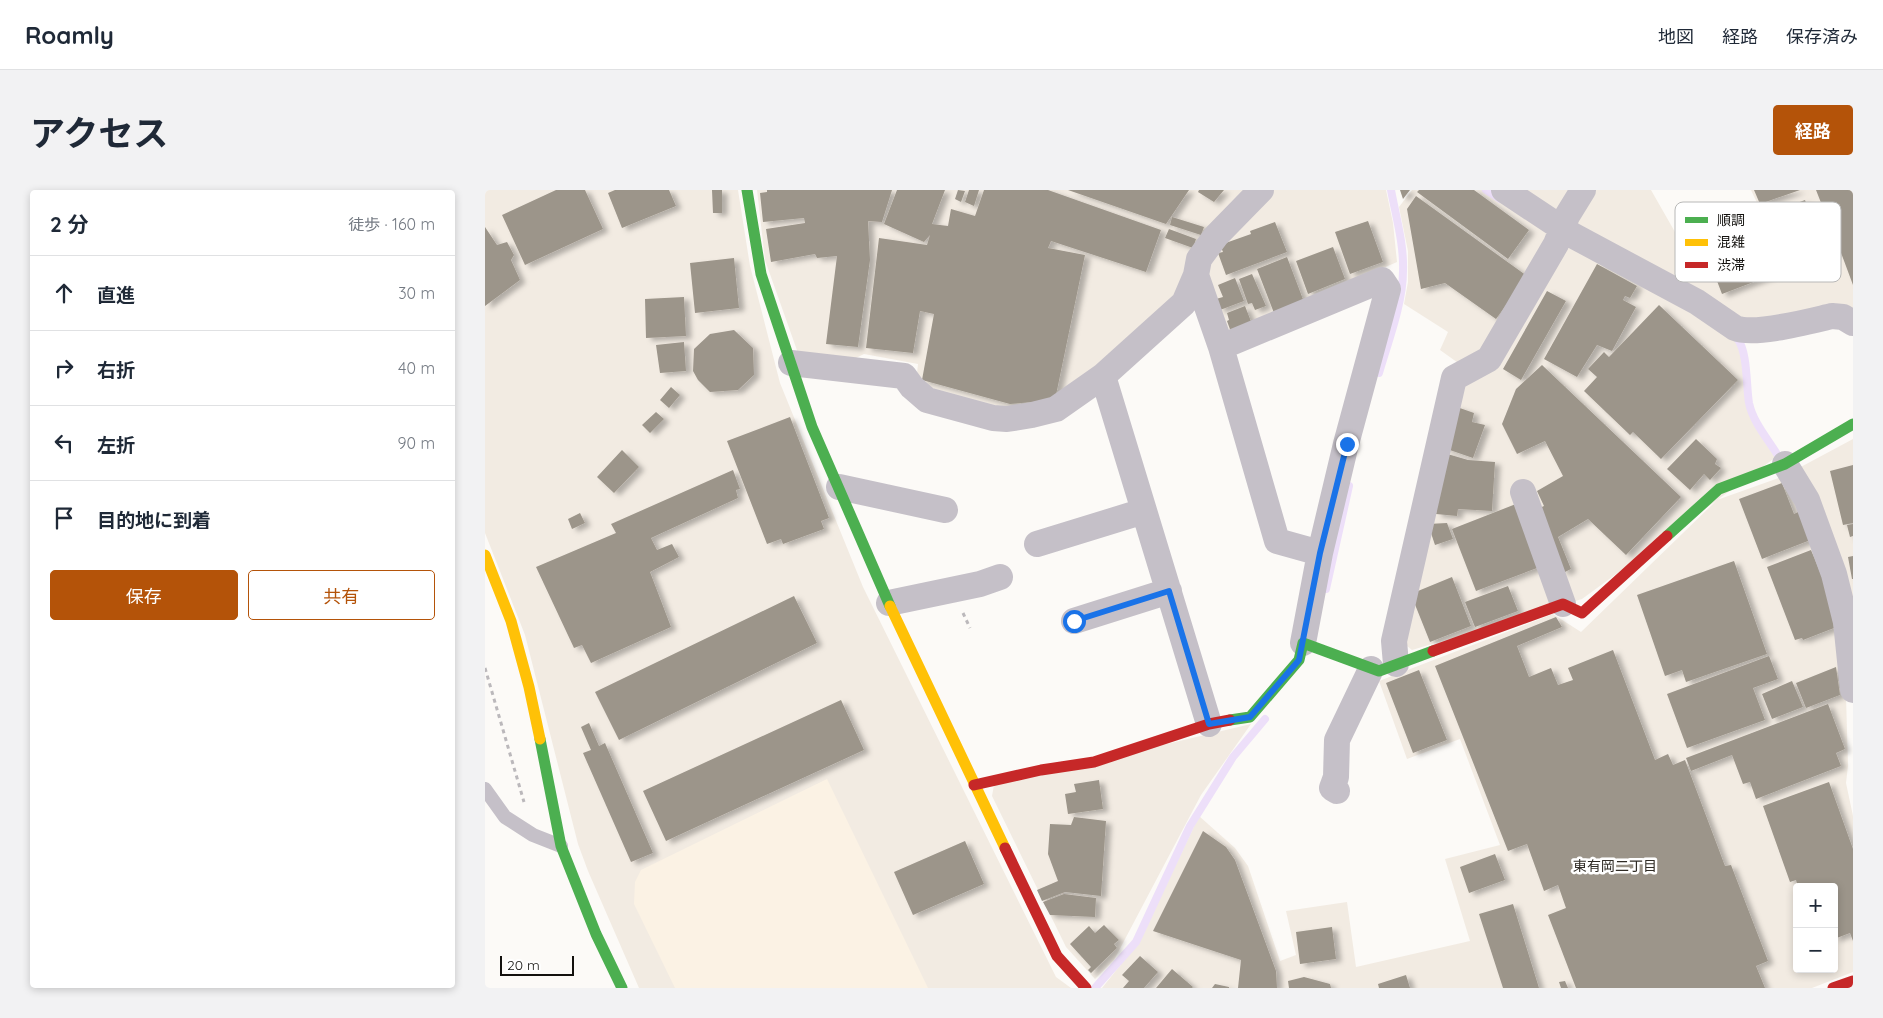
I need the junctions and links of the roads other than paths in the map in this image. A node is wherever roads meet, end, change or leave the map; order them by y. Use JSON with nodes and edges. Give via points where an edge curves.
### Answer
{"nodes":[{"id":1,"x":747,"y":190,"type":"edge"},
{"id":2,"x":1261,"y":190,"type":"edge"},
{"id":3,"x":1504,"y":190,"type":"edge"},
{"id":4,"x":1583,"y":190,"type":"edge"},
{"id":5,"x":1563,"y":228,"type":"junction"},
{"id":6,"x":1196,"y":275,"type":"junction"},
{"id":7,"x":1853,"y":323,"type":"edge"},
{"id":8,"x":1221,"y":347,"type":"junction"},
{"id":9,"x":791,"y":363,"type":"junction"},
{"id":10,"x":1103,"y":376,"type":"junction"},
{"id":11,"x":1853,"y":424,"type":"edge"},
{"id":12,"x":1785,"y":464,"type":"junction"},
{"id":13,"x":839,"y":487,"type":"junction"},
{"id":14,"x":1523,"y":492,"type":"dead end"},
{"id":15,"x":945,"y":510,"type":"dead end"},
{"id":16,"x":1144,"y":511,"type":"junction"},
{"id":17,"x":1037,"y":544,"type":"dead end"},
{"id":18,"x":1320,"y":553,"type":"junction"},
{"id":19,"x":485,"y":555,"type":"edge"},
{"id":20,"x":1000,"y":577,"type":"dead end"},
{"id":21,"x":1169,"y":591,"type":"junction"},
{"id":22,"x":889,"y":603,"type":"junction"},
{"id":23,"x":1563,"y":604,"type":"junction"},
{"id":24,"x":1074,"y":621,"type":"dead end"},
{"id":25,"x":1303,"y":643,"type":"junction"},
{"id":26,"x":1396,"y":664,"type":"junction"},
{"id":27,"x":1371,"y":669,"type":"junction"},
{"id":28,"x":1853,"y":690,"type":"edge"},
{"id":29,"x":1209,"y":724,"type":"junction"},
{"id":30,"x":974,"y":786,"type":"junction"},
{"id":31,"x":485,"y":788,"type":"edge"},
{"id":32,"x":1337,"y":791,"type":"dead end"},
{"id":33,"x":561,"y":846,"type":"junction"},
{"id":34,"x":1853,"y":981,"type":"edge"},
{"id":35,"x":622,"y":988,"type":"edge"},
{"id":36,"x":1086,"y":988,"type":"edge"},
{"id":37,"x":1833,"y":988,"type":"edge"}],
"edges":[{"from":1,"to":9,"type":"street","via":[[761,274]]},
{"from":2,"to":6,"type":"street","via":[[1216,236],[1199,259]]},
{"from":3,"to":5,"type":"street"},
{"from":4,"to":5,"type":"street"},
{"from":5,"to":7,"type":"street","via":[[1741,330],[1785,326],[1832,316],[1843,317]]},
{"from":5,"to":26,"type":"street","via":[[1489,359],[1454,378],[1394,641]]},
{"from":6,"to":8,"type":"street"},
{"from":6,"to":10,"type":"street","via":[[1184,303]]},
{"from":8,"to":18,"type":"street","via":[[1277,542]]},
{"from":8,"to":18,"type":"street","via":[[1382,280],[1388,289]]},
{"from":9,"to":10,"type":"street","via":[[904,376],[911,387],[927,400],[1007,419],[1056,409]]},
{"from":9,"to":13,"type":"street","via":[[812,427]]},
{"from":10,"to":16,"type":"street"},
{"from":11,"to":12,"type":"street"},
{"from":12,"to":23,"type":"street","via":[[1719,489],[1582,613]]},
{"from":12,"to":28,"type":"street","via":[[1807,500],[1834,574],[1847,622]]},
{"from":13,"to":15,"type":"street"},
{"from":13,"to":22,"type":"street"},
{"from":14,"to":23,"type":"street"},
{"from":16,"to":17,"type":"street"},
{"from":16,"to":21,"type":"street"},
{"from":18,"to":25,"type":"street"},
{"from":19,"to":33,"type":"street","via":[[511,621],[529,687]]},
{"from":20,"to":22,"type":"street"},
{"from":21,"to":24,"type":"street"},
{"from":21,"to":29,"type":"street"},
{"from":22,"to":30,"type":"street"},
{"from":23,"to":26,"type":"street"},
{"from":25,"to":27,"type":"street"},
{"from":25,"to":29,"type":"street","via":[[1299,660],[1250,717]]},
{"from":26,"to":27,"type":"street","via":[[1379,671]]},
{"from":27,"to":32,"type":"street","via":[[1337,740],[1336,777],[1332,788]]},
{"from":29,"to":30,"type":"street","via":[[1094,762],[1041,770]]},
{"from":30,"to":36,"type":"street","via":[[1057,956]]},
{"from":31,"to":33,"type":"lane","via":[[505,817],[533,835]]},
{"from":33,"to":35,"type":"street","via":[[596,934]]},
{"from":34,"to":37,"type":"street"}]}
